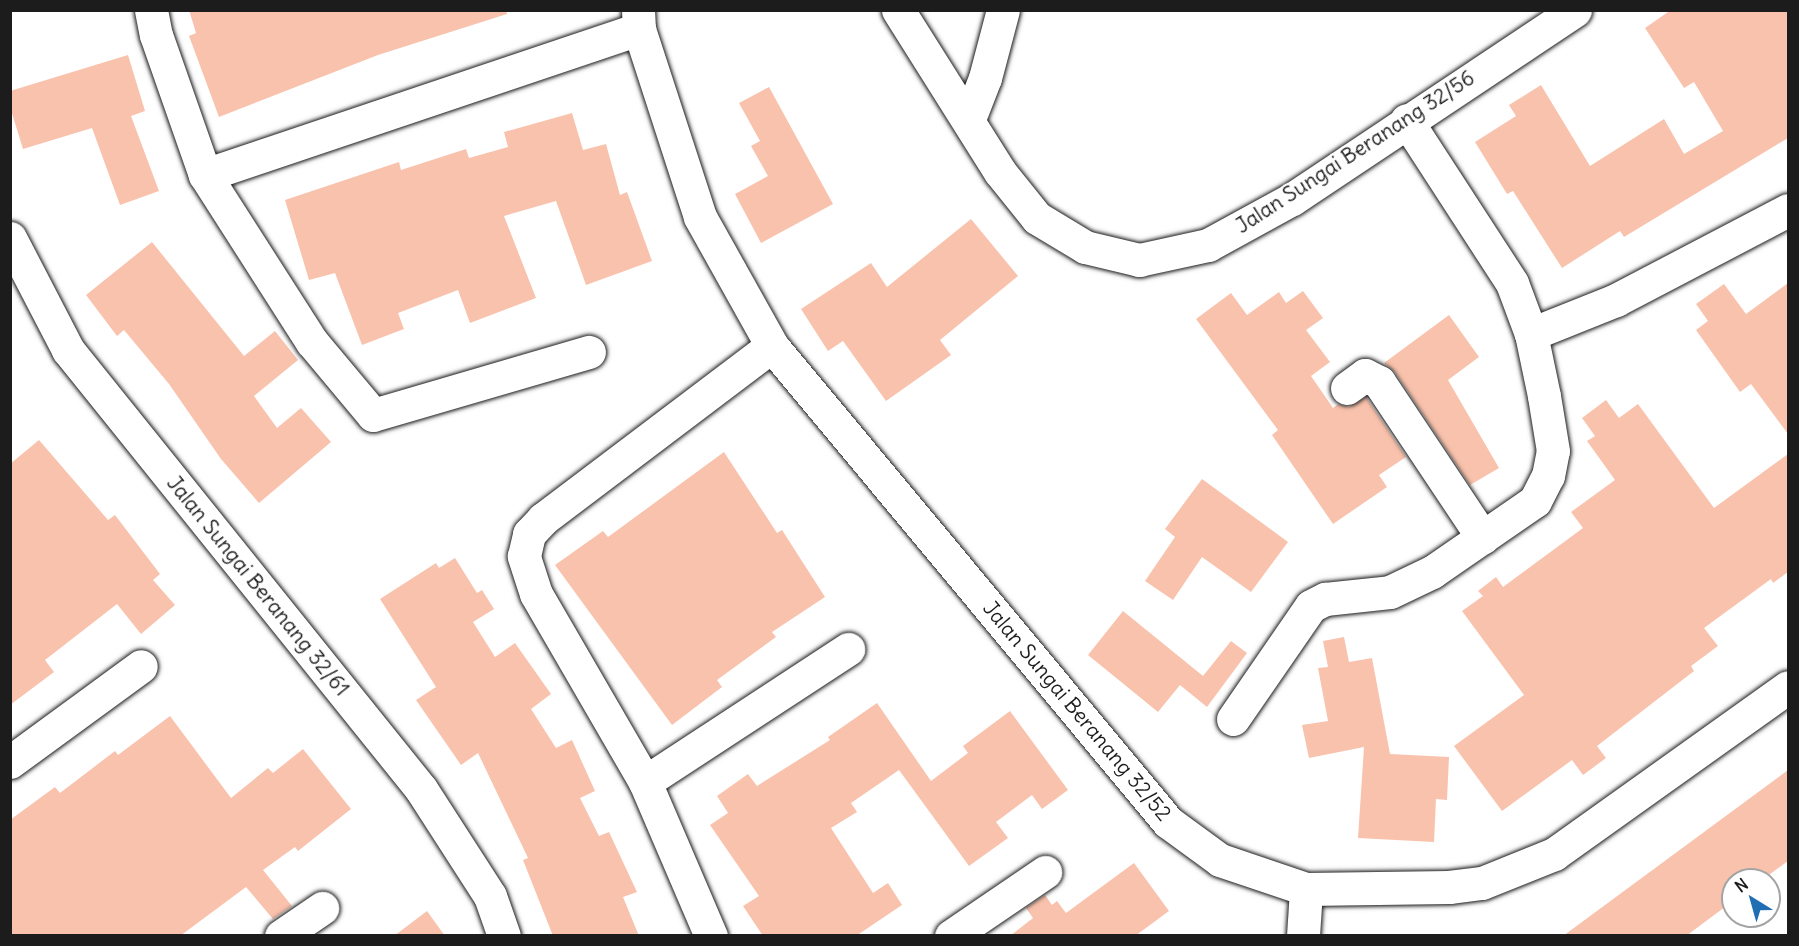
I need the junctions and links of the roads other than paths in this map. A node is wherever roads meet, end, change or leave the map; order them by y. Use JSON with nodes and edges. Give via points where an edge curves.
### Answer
{"nodes":[{"id":1,"x":151,"y":10,"type":"edge"},
{"id":2,"x":898,"y":10,"type":"edge"},
{"id":3,"x":1003,"y":10,"type":"edge"},
{"id":4,"x":1575,"y":10,"type":"edge"},
{"id":5,"x":638,"y":20,"type":"edge"},
{"id":6,"x":969,"y":119,"type":"junction"},
{"id":7,"x":1406,"y":120,"type":"junction"},
{"id":8,"x":205,"y":176,"type":"junction"},
{"id":9,"x":1788,"y":210,"type":"edge"},
{"id":10,"x":10,"y":238,"type":"edge"},
{"id":11,"x":1531,"y":334,"type":"junction"},
{"id":12,"x":772,"y":346,"type":"junction"},
{"id":13,"x":589,"y":352,"type":"dead end"},
{"id":14,"x":1347,"y":388,"type":"dead end"},
{"id":15,"x":1483,"y":538,"type":"junction"},
{"id":16,"x":848,"y":649,"type":"dead end"},
{"id":17,"x":141,"y":666,"type":"dead end"},
{"id":18,"x":1788,"y":687,"type":"edge"},
{"id":19,"x":1233,"y":719,"type":"dead end"},
{"id":20,"x":10,"y":762,"type":"edge"},
{"id":21,"x":645,"y":782,"type":"junction"},
{"id":22,"x":1045,"y":872,"type":"dead end"},
{"id":23,"x":1306,"y":889,"type":"junction"},
{"id":24,"x":322,"y":908,"type":"dead end"},
{"id":25,"x":281,"y":936,"type":"edge"},
{"id":26,"x":504,"y":936,"type":"edge"},
{"id":27,"x":711,"y":936,"type":"edge"},
{"id":28,"x":951,"y":936,"type":"edge"},
{"id":29,"x":1303,"y":936,"type":"edge"}],
"edges":[{"from":1,"to":8,"type":"street"},
{"from":2,"to":6,"type":"street","name":"Jalan Sungai Beranang 32/56"},
{"from":3,"to":6,"type":"street"},
{"from":4,"to":7,"type":"street","name":"Jalan Sungai Beranang 32/56"},
{"from":5,"to":8,"type":"street"},
{"from":5,"to":12,"type":"street","name":"Jalan Sungai Beranang 32/52","via":[[700,217]]},
{"from":6,"to":7,"type":"street","name":"Jalan Sungai Beranang 32/56","via":[[1000,172],[1037,218],[1085,247],[1139,260],[1208,245],[1292,199]]},
{"from":7,"to":11,"type":"street","via":[[1512,283]]},
{"from":8,"to":13,"type":"street","via":[[312,342],[373,415]]},
{"from":9,"to":11,"type":"street","via":[[1616,300]]},
{"from":10,"to":26,"type":"street","name":"Jalan Sungai Beranang 32/61","via":[[68,350],[421,789],[490,896]]},
{"from":11,"to":15,"type":"street","via":[[1553,451],[1548,476],[1535,501]]},
{"from":12,"to":21,"type":"street","via":[[543,519],[530,534],[525,556],[536,594]]},
{"from":12,"to":23,"type":"street","name":"Jalan Sungai Beranang 32/52","via":[[1168,822],[1220,860]]},
{"from":14,"to":15,"type":"street","via":[[1365,375],[1379,382]]},
{"from":15,"to":19,"type":"street","via":[[1432,572],[1390,592],[1325,599],[1311,606]]},
{"from":16,"to":21,"type":"street"},
{"from":17,"to":20,"type":"street"},
{"from":18,"to":23,"type":"street","name":"Jalan Sungai Beranang 32/52","via":[[1593,829],[1554,854],[1511,873],[1482,883],[1449,887]]},
{"from":21,"to":27,"type":"street"},
{"from":22,"to":28,"type":"street"},
{"from":23,"to":29,"type":"street"},
{"from":24,"to":25,"type":"street"}]}
